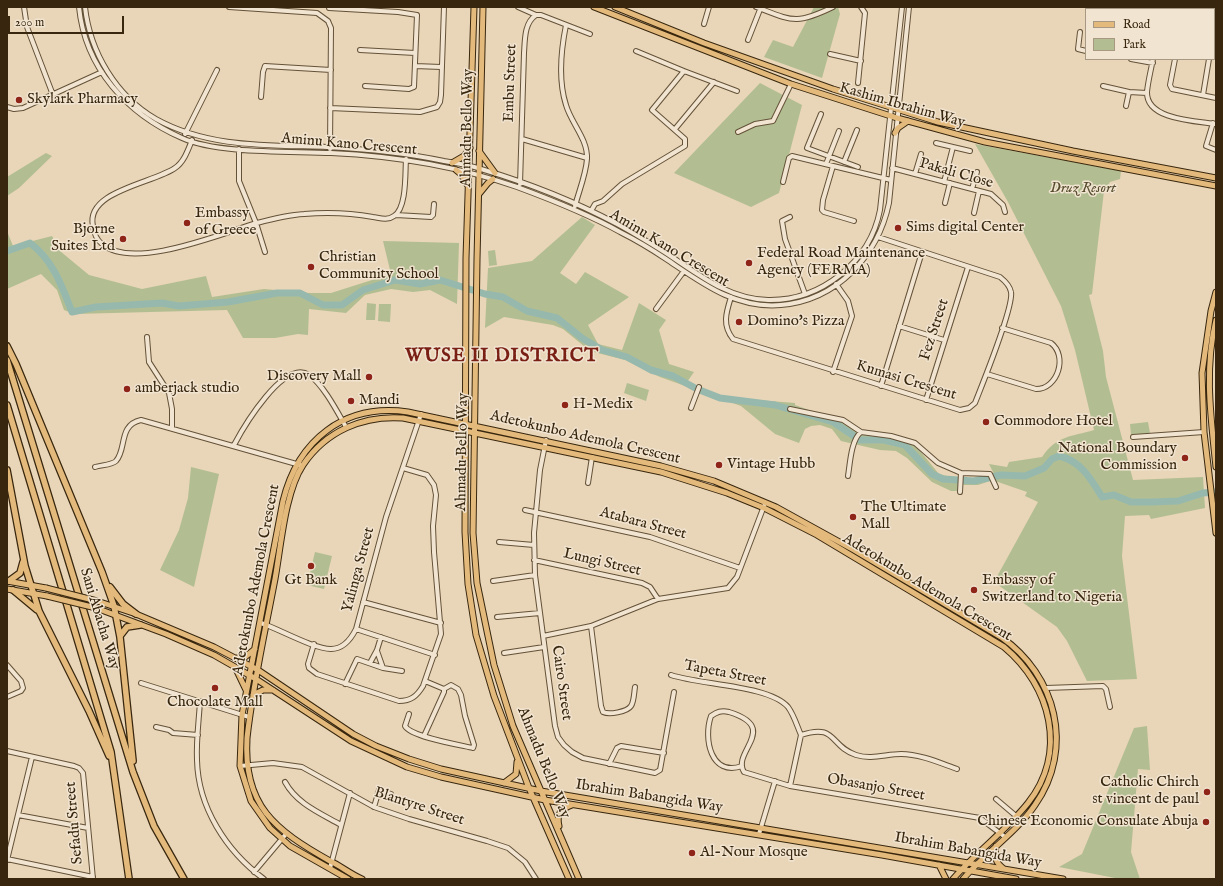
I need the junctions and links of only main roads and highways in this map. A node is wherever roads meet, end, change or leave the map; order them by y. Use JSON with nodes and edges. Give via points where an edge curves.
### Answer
{"nodes":[{"id":1,"x":474,"y":7,"type":"edge"},
{"id":2,"x":483,"y":7,"type":"edge"},
{"id":3,"x":594,"y":7,"type":"edge"},
{"id":4,"x":615,"y":7,"type":"edge"},
{"id":5,"x":908,"y":121,"type":"junction"},
{"id":6,"x":895,"y":133,"type":"road end"},
{"id":7,"x":470,"y":148,"type":"junction"},
{"id":8,"x":479,"y":151,"type":"junction"},
{"id":9,"x":452,"y":163,"type":"road end"},
{"id":10,"x":456,"y":170,"type":"road end"},
{"id":11,"x":495,"y":173,"type":"road end"},
{"id":12,"x":1216,"y":178,"type":"edge"},
{"id":13,"x":493,"y":179,"type":"road end"},
{"id":14,"x":1216,"y":186,"type":"edge"},
{"id":15,"x":469,"y":188,"type":"junction"},
{"id":16,"x":478,"y":195,"type":"junction"},
{"id":17,"x":1216,"y":292,"type":"edge"},
{"id":18,"x":1216,"y":320,"type":"edge"},
{"id":19,"x":7,"y":346,"type":"edge"},
{"id":20,"x":7,"y":360,"type":"edge"},
{"id":21,"x":7,"y":405,"type":"edge"},
{"id":22,"x":465,"y":423,"type":"junction"},
{"id":23,"x":476,"y":426,"type":"junction"},
{"id":24,"x":465,"y":431,"type":"junction"},
{"id":25,"x":476,"y":433,"type":"junction"},
{"id":26,"x":1216,"y":467,"type":"edge"},
{"id":27,"x":7,"y":470,"type":"edge"},
{"id":28,"x":765,"y":505,"type":"junction"},
{"id":29,"x":1216,"y":533,"type":"edge"},
{"id":30,"x":24,"y":557,"type":"junction"},
{"id":31,"x":105,"y":580,"type":"junction"},
{"id":32,"x":8,"y":581,"type":"edge"},
{"id":33,"x":30,"y":585,"type":"junction"},
{"id":34,"x":10,"y":589,"type":"edge"},
{"id":35,"x":32,"y":593,"type":"junction"},
{"id":36,"x":114,"y":606,"type":"junction"},
{"id":37,"x":39,"y":611,"type":"junction"},
{"id":38,"x":136,"y":614,"type":"junction"},
{"id":39,"x":116,"y":615,"type":"junction"},
{"id":40,"x":140,"y":624,"type":"junction"},
{"id":41,"x":264,"y":624,"type":"junction"},
{"id":42,"x":120,"y":637,"type":"junction"},
{"id":43,"x":256,"y":648,"type":"junction"},
{"id":44,"x":260,"y":656,"type":"junction"},
{"id":45,"x":237,"y":658,"type":"junction"},
{"id":46,"x":234,"y":666,"type":"junction"},
{"id":47,"x":252,"y":666,"type":"junction"},
{"id":48,"x":258,"y":670,"type":"junction"},
{"id":49,"x":250,"y":674,"type":"junction"},
{"id":50,"x":269,"y":677,"type":"junction"},
{"id":51,"x":256,"y":679,"type":"junction"},
{"id":52,"x":273,"y":690,"type":"junction"},
{"id":53,"x":246,"y":692,"type":"junction"},
{"id":54,"x":253,"y":695,"type":"junction"},
{"id":55,"x":517,"y":757,"type":"junction"},
{"id":56,"x":114,"y":769,"type":"junction"},
{"id":57,"x":133,"y":772,"type":"junction"},
{"id":58,"x":504,"y":783,"type":"junction"},
{"id":59,"x":529,"y":788,"type":"junction"},
{"id":60,"x":541,"y":791,"type":"junction"},
{"id":61,"x":532,"y":796,"type":"junction"},
{"id":62,"x":545,"y":800,"type":"junction"},
{"id":63,"x":573,"y":805,"type":"junction"},
{"id":64,"x":560,"y":835,"type":"junction"},
{"id":65,"x":996,"y":846,"type":"junction"},
{"id":66,"x":968,"y":863,"type":"junction"},
{"id":67,"x":975,"y":864,"type":"junction"},
{"id":68,"x":939,"y":865,"type":"junction"},
{"id":69,"x":962,"y":869,"type":"junction"},
{"id":70,"x":1005,"y":869,"type":"junction"},
{"id":71,"x":970,"y":871,"type":"junction"},
{"id":72,"x":349,"y":877,"type":"edge"},
{"id":73,"x":129,"y":879,"type":"edge"},
{"id":74,"x":184,"y":879,"type":"edge"},
{"id":75,"x":362,"y":879,"type":"edge"},
{"id":76,"x":569,"y":879,"type":"edge"},
{"id":77,"x":580,"y":879,"type":"edge"},
{"id":78,"x":946,"y":879,"type":"edge"},
{"id":79,"x":954,"y":879,"type":"edge"},
{"id":80,"x":963,"y":879,"type":"edge"},
{"id":81,"x":1016,"y":879,"type":"edge"},
{"id":82,"x":1063,"y":879,"type":"edge"}],
"edges":[{"from":1,"to":7,"type":"main road","name":"Ahmadu Bello Way"},
{"from":2,"to":8,"type":"main road","name":"Ahmadu Bello Way"},
{"from":3,"to":5,"type":"main road","name":"Kashim Ibrahim Way","via":[[791,84]]},
{"from":4,"to":12,"type":"main road","name":"Kashim Ibrahim Way","via":[[834,90],[938,122],[982,133]]},
{"from":5,"to":6,"type":"main road"},
{"from":5,"to":14,"type":"main road","name":"Kashim Ibrahim Way","via":[[985,142]]},
{"from":7,"to":9,"type":"main road","via":[[464,156]]},
{"from":7,"to":15,"type":"main road","name":"Ahmadu Bello Way"},
{"from":8,"to":11,"type":"main road"},
{"from":8,"to":16,"type":"main road","name":"Ahmadu Bello Way"},
{"from":10,"to":15,"type":"main road"},
{"from":13,"to":16,"type":"main road"},
{"from":15,"to":22,"type":"main road","name":"Ahmadu Bello Way"},
{"from":16,"to":23,"type":"main road","name":"Ahmadu Bello Way"},
{"from":17,"to":29,"type":"main road","via":[[1202,373],[1204,432]]},
{"from":18,"to":26,"type":"main road","via":[[1209,375],[1209,400]]},
{"from":19,"to":31,"type":"highway"},
{"from":20,"to":57,"type":"highway","name":"Sani Abacha Way"},
{"from":21,"to":56,"type":"highway","name":"Sani Abacha Way","via":[[99,707]]},
{"from":22,"to":23,"type":"main road","name":"Adetokunbo Ademola Crescent"},
{"from":22,"to":24,"type":"main road","name":"Ahmadu Bello Way"},
{"from":22,"to":41,"type":"main road","name":"Adetokunbo Ademola Crescent","via":[[398,410],[375,411],[343,421],[314,442],[296,463],[283,501]]},
{"from":23,"to":25,"type":"main road","name":"Ahmadu Bello Way"},
{"from":23,"to":28,"type":"main road","name":"Adetokunbo Ademola Crescent","via":[[686,473],[714,481]]},
{"from":24,"to":25,"type":"main road","name":"Adetokunbo Ademola Crescent"},
{"from":24,"to":41,"type":"main road","name":"Adetokunbo Ademola Crescent","via":[[403,418],[380,418],[346,427],[321,444],[294,482]]},
{"from":24,"to":55,"type":"main road","name":"Ahmadu Bello Way","via":[[464,532],[471,609],[486,669]]},
{"from":25,"to":28,"type":"main road","name":"Adetokunbo Ademola Crescent","via":[[691,480]]},
{"from":25,"to":60,"type":"main road","name":"Ahmadu Bello Way","via":[[474,534],[477,583],[484,624],[511,719]]},
{"from":27,"to":30,"type":"highway"},
{"from":28,"to":65,"type":"main road","name":"Adetokunbo Ademola Crescent","via":[[848,547],[1001,637],[1023,654],[1046,688],[1053,708],[1056,750],[1045,788],[1034,806]]},
{"from":28,"to":66,"type":"main road","name":"Adetokunbo Ademola Crescent","via":[[998,642],[1024,666],[1036,684],[1050,724],[1048,761],[1039,786],[1028,803]]},
{"from":30,"to":32,"type":"highway","via":[[20,573]]},
{"from":30,"to":33,"type":"highway"},
{"from":31,"to":36,"type":"highway"},
{"from":31,"to":38,"type":"highway","via":[[115,596]]},
{"from":32,"to":33,"type":"main road","name":"Ibrahim Babangida Way"},
{"from":33,"to":35,"type":"highway"},
{"from":33,"to":36,"type":"main road","name":"Ibrahim Babangida Way","bridge":true},
{"from":34,"to":35,"type":"main road","name":"Ibrahim Babangida Way"},
{"from":34,"to":37,"type":"highway"},
{"from":35,"to":37,"type":"highway"},
{"from":35,"to":39,"type":"main road","name":"Ibrahim Babangida Way","bridge":true},
{"from":36,"to":38,"type":"main road","name":"Ibrahim Babangida Way"},
{"from":36,"to":39,"type":"highway"},
{"from":37,"to":56,"type":"highway","via":[[89,711]]},
{"from":38,"to":45,"type":"main road","name":"Ibrahim Babangida Way"},
{"from":39,"to":40,"type":"main road","name":"Ibrahim Babangida Way"},
{"from":39,"to":42,"type":"highway"},
{"from":40,"to":42,"type":"highway","via":[[128,626]]},
{"from":40,"to":46,"type":"main road","name":"Ibrahim Babangida Way","via":[[188,643]]},
{"from":41,"to":43,"type":"main road","name":"Adetokunbo Ademola Crescent"},
{"from":41,"to":44,"type":"main road","name":"Adetokunbo Ademola Crescent"},
{"from":42,"to":57,"type":"highway"},
{"from":43,"to":45,"type":"main road","via":[[245,657]]},
{"from":43,"to":47,"type":"main road","name":"Adetokunbo Ademola Crescent"},
{"from":44,"to":48,"type":"main road","name":"Adetokunbo Ademola Crescent"},
{"from":44,"to":50,"type":"main road","via":[[262,666]]},
{"from":45,"to":47,"type":"main road","name":"Ibrahim Babangida Way"},
{"from":46,"to":49,"type":"main road","name":"Ibrahim Babangida Way"},
{"from":46,"to":53,"type":"main road","via":[[242,678]]},
{"from":47,"to":48,"type":"main road","name":"Ibrahim Babangida Way"},
{"from":47,"to":49,"type":"main road","name":"Adetokunbo Ademola Crescent"},
{"from":48,"to":50,"type":"main road","name":"Ibrahim Babangida Way"},
{"from":48,"to":51,"type":"main road","name":"Adetokunbo Ademola Crescent"},
{"from":49,"to":51,"type":"main road","name":"Ibrahim Babangida Way"},
{"from":49,"to":53,"type":"main road","name":"Adetokunbo Ademola Crescent"},
{"from":50,"to":58,"type":"main road","name":"Ibrahim Babangida Way","via":[[331,720],[376,746],[441,769]]},
{"from":51,"to":52,"type":"main road","name":"Ibrahim Babangida Way"},
{"from":51,"to":54,"type":"main road","name":"Adetokunbo Ademola Crescent"},
{"from":52,"to":54,"type":"main road","via":[[262,690]]},
{"from":52,"to":61,"type":"main road","name":"Ibrahim Babangida Way","via":[[351,741],[407,767],[441,777]]},
{"from":53,"to":72,"type":"main road","name":"Adetokunbo Ademola Crescent","via":[[242,715],[240,766],[251,801],[281,840]]},
{"from":54,"to":72,"type":"main road","name":"Adetokunbo Ademola Crescent","via":[[246,751],[249,777],[259,801],[273,822],[286,834],[332,861]]},
{"from":55,"to":58,"type":"main road","via":[[516,774]]},
{"from":55,"to":59,"type":"main road","name":"Ahmadu Bello Way"},
{"from":56,"to":73,"type":"highway","name":"Sani Abacha Way"},
{"from":57,"to":74,"type":"highway","name":"Sani Abacha Way","via":[[154,826]]},
{"from":58,"to":59,"type":"main road","name":"Ibrahim Babangida Way"},
{"from":59,"to":60,"type":"main road","name":"Ibrahim Babangida Way"},
{"from":59,"to":61,"type":"main road","name":"Ahmadu Bello Way"},
{"from":60,"to":62,"type":"main road","name":"Ahmadu Bello Way"},
{"from":60,"to":66,"type":"main road","name":"Ibrahim Babangida Way"},
{"from":61,"to":62,"type":"main road","name":"Ibrahim Babangida Way"},
{"from":61,"to":76,"type":"main road","name":"Ahmadu Bello Way"},
{"from":62,"to":63,"type":"main road","name":"Ibrahim Babangida Way"},
{"from":62,"to":64,"type":"main road","name":"Ahmadu Bello Way"},
{"from":63,"to":64,"type":"main road","via":[[558,814]]},
{"from":63,"to":68,"type":"main road","name":"Ibrahim Babangida Way"},
{"from":64,"to":77,"type":"main road","name":"Ahmadu Bello Way"},
{"from":65,"to":67,"type":"main road","name":"Adetokunbo Ademola Crescent"},
{"from":65,"to":70,"type":"main road","via":[[995,858]]},
{"from":66,"to":67,"type":"main road","name":"Ibrahim Babangida Way"},
{"from":66,"to":69,"type":"main road","name":"Adetokunbo Ademola Crescent"},
{"from":67,"to":70,"type":"main road","name":"Ibrahim Babangida Way"},
{"from":67,"to":71,"type":"main road","name":"Adetokunbo Ademola Crescent"},
{"from":68,"to":69,"type":"main road","name":"Ibrahim Babangida Way"},
{"from":68,"to":78,"type":"main road"},
{"from":69,"to":71,"type":"main road","name":"Ibrahim Babangida Way"},
{"from":69,"to":79,"type":"main road","name":"Adetokunbo Ademola Crescent"},
{"from":70,"to":82,"type":"main road","name":"Ibrahim Babangida Way"},
{"from":71,"to":80,"type":"main road","name":"Adetokunbo Ademola Crescent"},
{"from":71,"to":81,"type":"main road","name":"Ibrahim Babangida Way"},
{"from":72,"to":75,"type":"main road","name":"Adetokunbo Ademola Crescent"}]}
